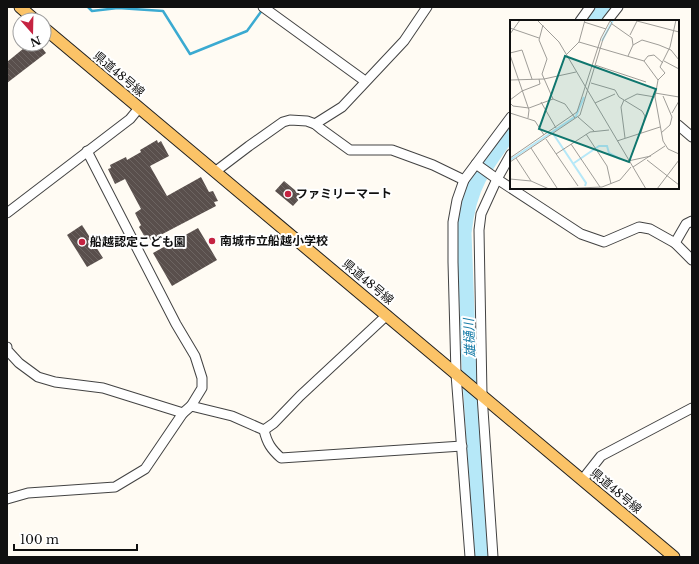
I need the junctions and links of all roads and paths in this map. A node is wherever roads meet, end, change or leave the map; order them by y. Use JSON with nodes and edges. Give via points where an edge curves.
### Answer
{"nodes":[{"id":1,"x":263,"y":7,"type":"edge"},
{"id":2,"x":427,"y":7,"type":"edge"},
{"id":3,"x":590,"y":7,"type":"edge"},
{"id":4,"x":618,"y":7,"type":"edge"},
{"id":5,"x":581,"y":20,"type":"edge"},
{"id":6,"x":608,"y":20,"type":"edge"},
{"id":7,"x":52,"y":35,"type":"edge"},
{"id":8,"x":365,"y":81,"type":"junction"},
{"id":9,"x":139,"y":108,"type":"junction"},
{"id":10,"x":510,"y":118,"type":"edge"},
{"id":11,"x":315,"y":124,"type":"junction"},
{"id":12,"x":679,"y":126,"type":"edge"},
{"id":13,"x":692,"y":137,"type":"edge"},
{"id":14,"x":87,"y":151,"type":"junction"},
{"id":15,"x":510,"y":156,"type":"edge"},
{"id":16,"x":476,"y":164,"type":"junction"},
{"id":17,"x":216,"y":171,"type":"junction"},
{"id":18,"x":497,"y":179,"type":"junction"},
{"id":19,"x":464,"y":180,"type":"junction"},
{"id":20,"x":510,"y":188,"type":"edge"},
{"id":21,"x":512,"y":189,"type":"edge"},
{"id":22,"x":7,"y":213,"type":"edge"},
{"id":23,"x":692,"y":220,"type":"edge"},
{"id":24,"x":675,"y":243,"type":"junction"},
{"id":25,"x":692,"y":260,"type":"edge"},
{"id":26,"x":387,"y":315,"type":"junction"},
{"id":27,"x":7,"y":347,"type":"edge"},
{"id":28,"x":459,"y":376,"type":"junction"},
{"id":29,"x":480,"y":393,"type":"junction"},
{"id":30,"x":191,"y":406,"type":"junction"},
{"id":31,"x":692,"y":408,"type":"edge"},
{"id":32,"x":183,"y":413,"type":"junction"},
{"id":33,"x":264,"y":430,"type":"junction"},
{"id":34,"x":462,"y":446,"type":"junction"},
{"id":35,"x":584,"y":480,"type":"junction"},
{"id":36,"x":7,"y":499,"type":"edge"},
{"id":37,"x":470,"y":557,"type":"edge"},
{"id":38,"x":492,"y":557,"type":"edge"},
{"id":39,"x":674,"y":557,"type":"edge"}],
"edges":[{"from":1,"to":8,"type":"street"},
{"from":2,"to":8,"type":"street","via":[[404,41]]},
{"from":3,"to":5,"type":"street"},
{"from":4,"to":6,"type":"street"},
{"from":7,"to":9,"type":"main road","name":"県道48号線"},
{"from":8,"to":11,"type":"street","via":[[342,107]]},
{"from":9,"to":14,"type":"street","via":[[130,119]]},
{"from":9,"to":17,"type":"main road","name":"県道48号線"},
{"from":10,"to":16,"type":"street"},
{"from":11,"to":17,"type":"street","via":[[307,121],[283,122]]},
{"from":11,"to":19,"type":"street","via":[[350,150],[392,150]]},
{"from":12,"to":13,"type":"street"},
{"from":14,"to":22,"type":"street"},
{"from":14,"to":30,"type":"street","via":[[195,356],[202,378],[202,388]]},
{"from":15,"to":18,"type":"street"},
{"from":16,"to":18,"type":"street"},
{"from":16,"to":19,"type":"street"},
{"from":17,"to":26,"type":"main road","name":"県道48号線"},
{"from":18,"to":20,"type":"street"},
{"from":18,"to":29,"type":"street","via":[[481,214],[479,230]]},
{"from":19,"to":28,"type":"street","via":[[453,222],[452,262]]},
{"from":21,"to":24,"type":"street","via":[[580,234],[604,242],[639,227],[650,229]]},
{"from":23,"to":24,"type":"street","via":[[686,224]]},
{"from":24,"to":25,"type":"street"},
{"from":26,"to":28,"type":"main road","name":"県道48号線"},
{"from":26,"to":33,"type":"street"},
{"from":27,"to":32,"type":"street","via":[[19,363],[38,377],[55,382],[103,388]]},
{"from":28,"to":29,"type":"main road","name":"県道48号線"},
{"from":28,"to":34,"type":"street"},
{"from":29,"to":35,"type":"main road","name":"県道48号線"},
{"from":29,"to":38,"type":"street"},
{"from":30,"to":32,"type":"street"},
{"from":30,"to":33,"type":"street","via":[[232,416]]},
{"from":31,"to":35,"type":"street","via":[[601,456]]},
{"from":32,"to":36,"type":"street","via":[[145,469],[115,487],[28,493]]},
{"from":33,"to":34,"type":"street","via":[[271,449],[281,458]]},
{"from":34,"to":37,"type":"street"},
{"from":35,"to":39,"type":"main road","name":"県道48号線"}]}
